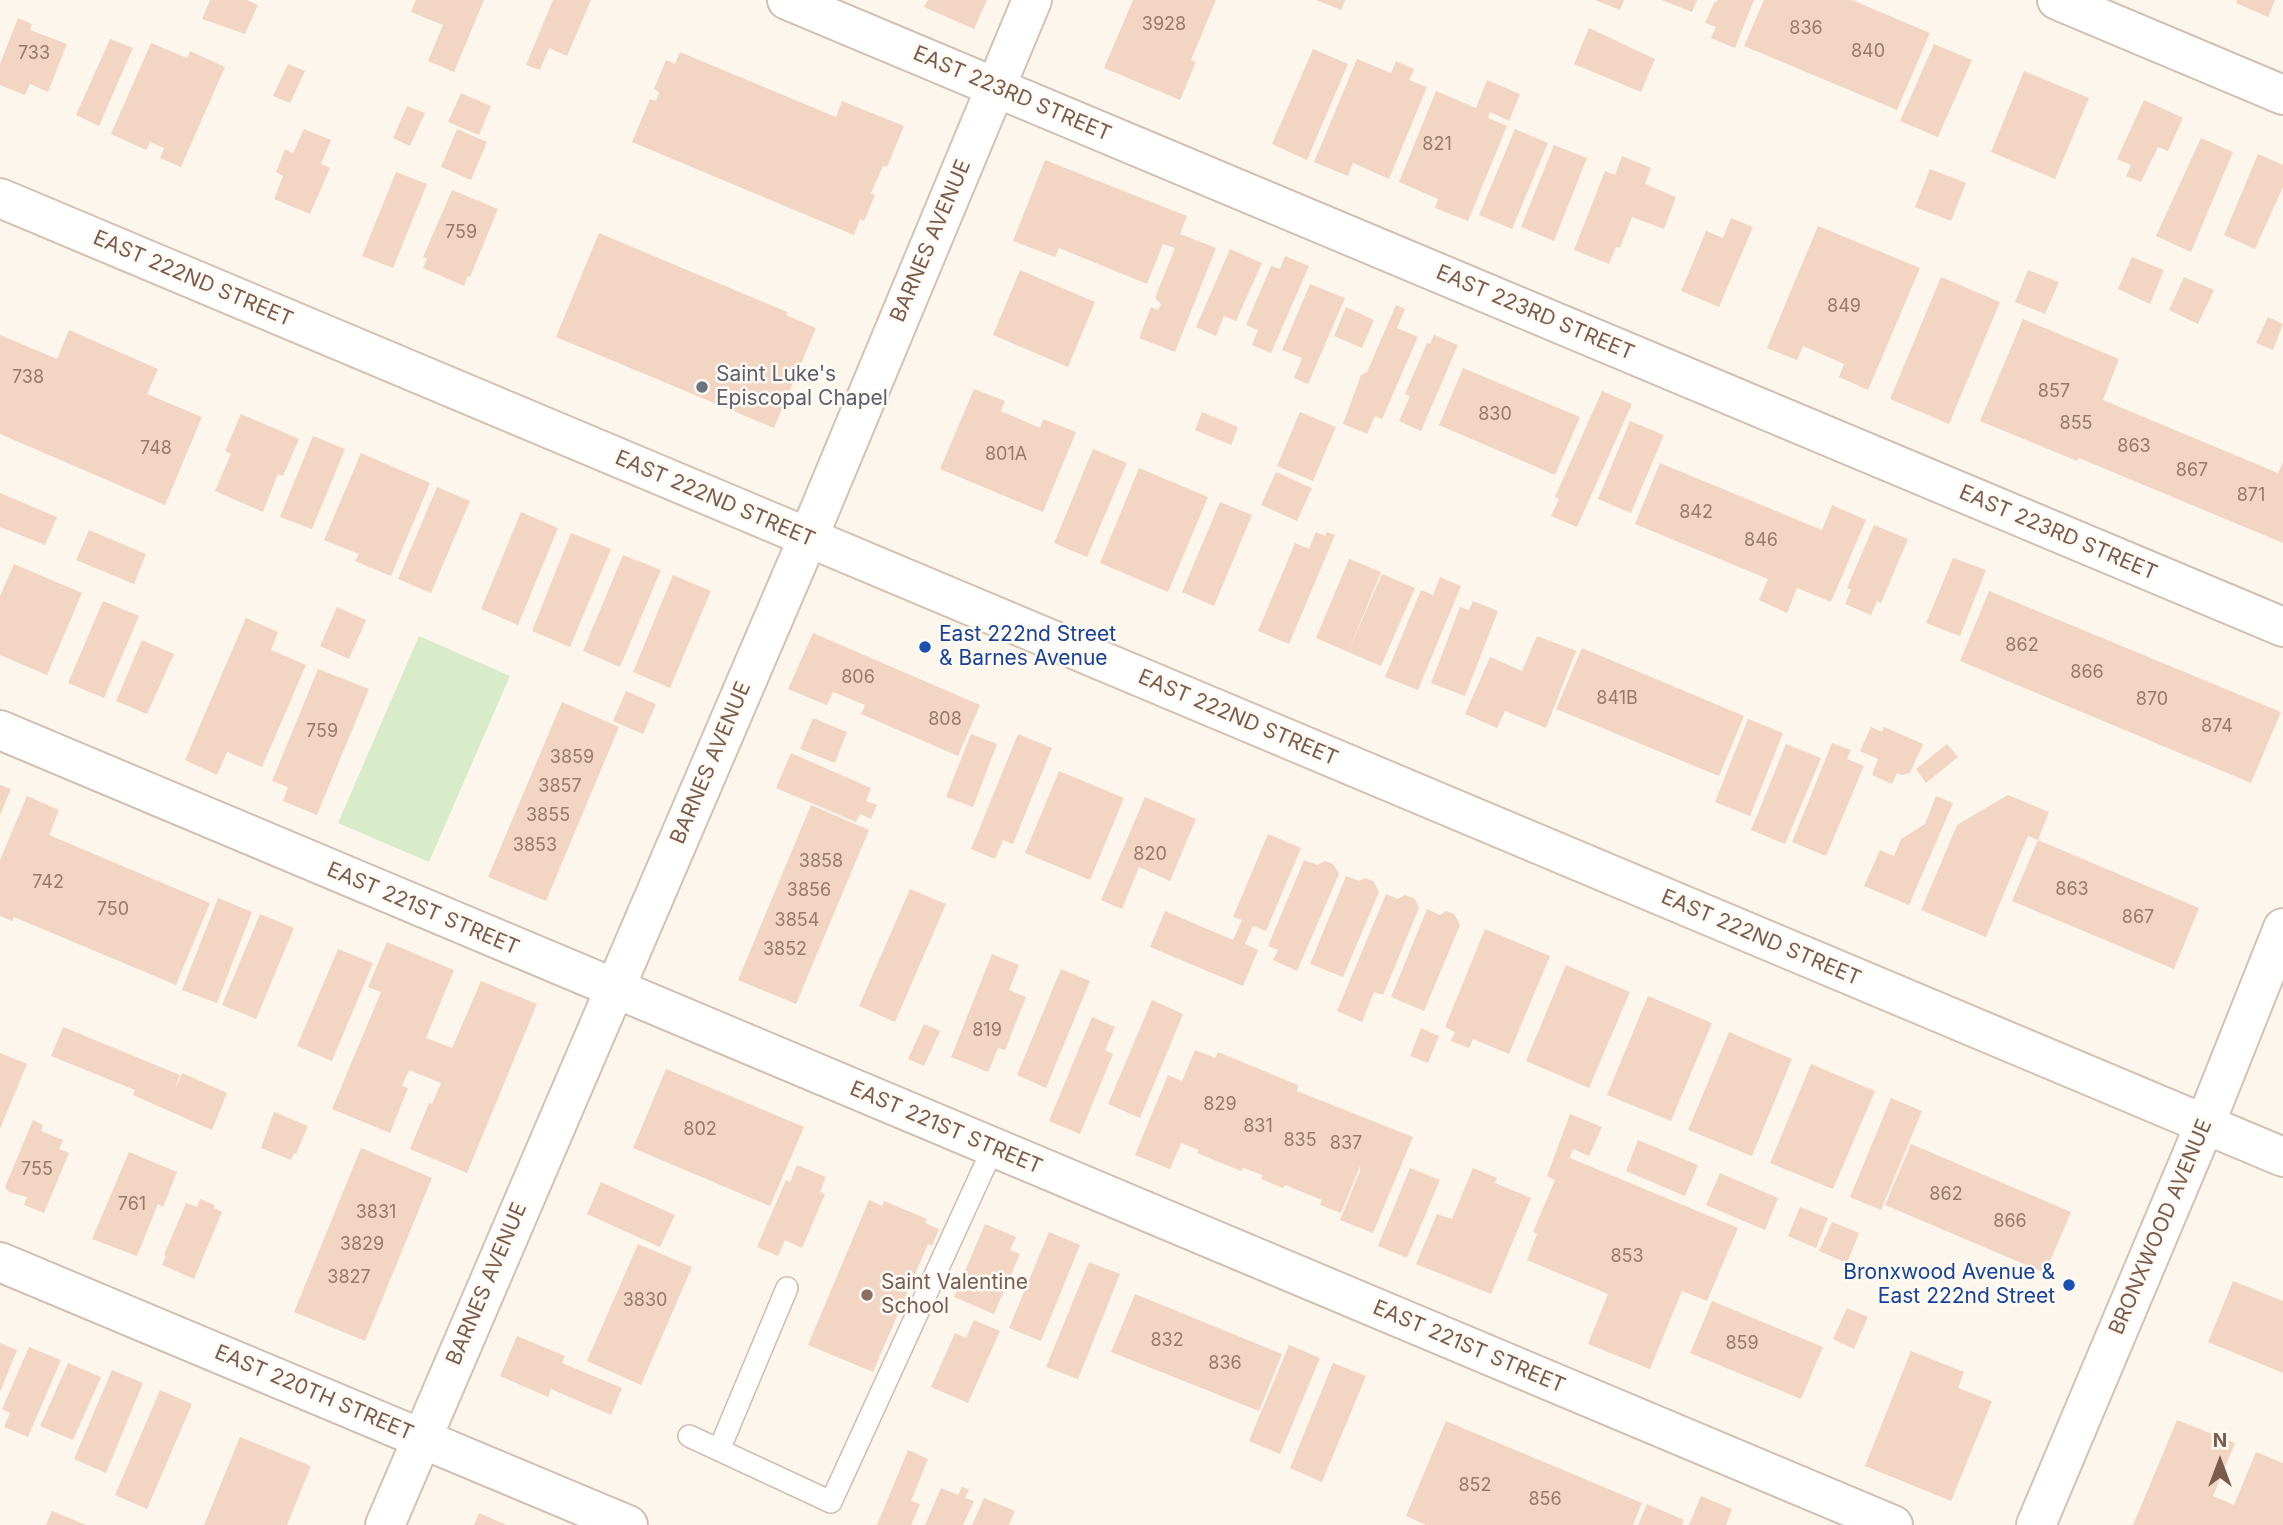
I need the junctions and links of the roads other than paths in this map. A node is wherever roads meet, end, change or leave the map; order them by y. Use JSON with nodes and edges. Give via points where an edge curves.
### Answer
{"nodes":[{"id":1,"x":787,"y":0,"type":"edge"},
{"id":2,"x":1032,"y":0,"type":"edge"},
{"id":3,"x":2057,"y":0,"type":"edge"},
{"id":4,"x":996,"y":87,"type":"junction"},
{"id":5,"x":2283,"y":95,"type":"edge"},
{"id":6,"x":0,"y":198,"type":"edge"},
{"id":7,"x":808,"y":538,"type":"junction"},
{"id":8,"x":2283,"y":627,"type":"edge"},
{"id":9,"x":0,"y":730,"type":"edge"},
{"id":10,"x":2283,"y":928,"type":"edge"},
{"id":11,"x":613,"y":989,"type":"junction"},
{"id":12,"x":2205,"y":1124,"type":"junction"},
{"id":13,"x":993,"y":1148,"type":"junction"},
{"id":14,"x":2283,"y":1157,"type":"edge"},
{"id":15,"x":0,"y":1262,"type":"edge"},
{"id":16,"x":787,"y":1289,"type":"dead end"},
{"id":17,"x":689,"y":1436,"type":"dead end"},
{"id":18,"x":422,"y":1438,"type":"junction"},
{"id":19,"x":719,"y":1450,"type":"junction"},
{"id":20,"x":385,"y":1525,"type":"edge"},
{"id":21,"x":628,"y":1525,"type":"edge"},
{"id":22,"x":1893,"y":1525,"type":"edge"},
{"id":23,"x":2036,"y":1525,"type":"edge"}],
"edges":[{"from":1,"to":4,"type":"street","name":"EAST 223RD STREET"},
{"from":2,"to":4,"type":"street","name":"BARNES AVENUE"},
{"from":3,"to":5,"type":"street"},
{"from":4,"to":7,"type":"street","name":"BARNES AVENUE"},
{"from":4,"to":8,"type":"street","name":"EAST 223RD STREET"},
{"from":6,"to":7,"type":"street","name":"EAST 222ND STREET"},
{"from":7,"to":11,"type":"street","name":"BARNES AVENUE"},
{"from":7,"to":12,"type":"street","name":"EAST 222ND STREET"},
{"from":9,"to":11,"type":"street","name":"EAST 221ST STREET"},
{"from":10,"to":12,"type":"street","name":"BRONXWOOD AVENUE"},
{"from":11,"to":13,"type":"street","name":"EAST 221ST STREET"},
{"from":11,"to":18,"type":"street","name":"BARNES AVENUE"},
{"from":12,"to":14,"type":"street","name":"EAST 222ND STREET"},
{"from":12,"to":23,"type":"street","name":"BRONXWOOD AVENUE"},
{"from":13,"to":19,"type":"lane","via":[[831,1502]]},
{"from":13,"to":22,"type":"street","name":"EAST 221ST STREET"},
{"from":15,"to":18,"type":"street","name":"EAST 220TH STREET"},
{"from":16,"to":19,"type":"lane"},
{"from":17,"to":19,"type":"lane"},
{"from":18,"to":20,"type":"street","name":"BARNES AVENUE"},
{"from":18,"to":21,"type":"street","name":"EAST 220TH STREET"}]}
